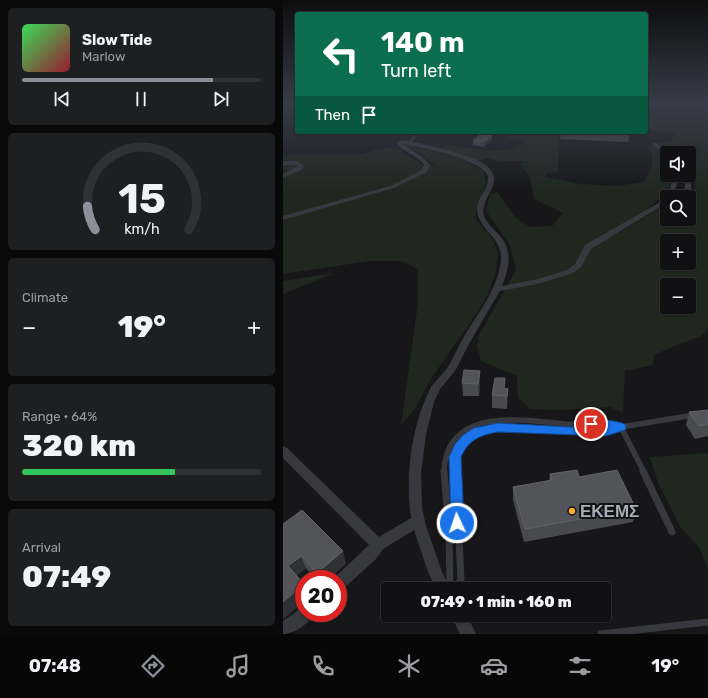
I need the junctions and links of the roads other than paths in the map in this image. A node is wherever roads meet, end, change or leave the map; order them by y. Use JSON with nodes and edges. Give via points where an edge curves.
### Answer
{"nodes":[{"id":1,"x":416,"y":134,"type":"edge"},
{"id":2,"x":409,"y":143,"type":"junction"},
{"id":3,"x":655,"y":144,"type":"dead end"},
{"id":4,"x":660,"y":149,"type":"edge"},
{"id":5,"x":283,"y":163,"type":"edge"},
{"id":6,"x":283,"y":176,"type":"edge"},
{"id":7,"x":660,"y":204,"type":"edge"},
{"id":8,"x":283,"y":218,"type":"edge"},
{"id":9,"x":497,"y":288,"type":"junction"},
{"id":10,"x":700,"y":414,"type":"edge"},
{"id":11,"x":497,"y":420,"type":"junction"},
{"id":12,"x":498,"y":427,"type":"junction"},
{"id":13,"x":621,"y":427,"type":"junction"},
{"id":14,"x":283,"y":451,"type":"edge"},
{"id":15,"x":418,"y":521,"type":"junction"},
{"id":16,"x":672,"y":532,"type":"dead end"},
{"id":17,"x":378,"y":545,"type":"junction"},
{"id":18,"x":347,"y":576,"type":"edge"},
{"id":19,"x":440,"y":582,"type":"edge"},
{"id":20,"x":450,"y":582,"type":"edge"},
{"id":21,"x":460,"y":582,"type":"edge"},
{"id":22,"x":295,"y":621,"type":"edge"},
{"id":23,"x":462,"y":622,"type":"edge"},
{"id":24,"x":708,"y":622,"type":"edge"},
{"id":25,"x":283,"y":631,"type":"edge"},
{"id":26,"x":468,"y":634,"type":"edge"},
{"id":27,"x":601,"y":634,"type":"edge"}],
"edges":[{"from":1,"to":2,"type":"lane"},
{"from":2,"to":8,"type":"street","via":[[399,143],[423,159],[427,165],[425,171],[414,178],[387,189]]},
{"from":2,"to":9,"type":"street","via":[[476,162],[490,173],[489,188],[480,207],[481,217],[502,243],[505,256]]},
{"from":3,"to":4,"type":"street"},
{"from":5,"to":6,"type":"street","via":[[297,163],[301,166]]},
{"from":7,"to":9,"type":"street","via":[[588,247],[575,269],[515,287]]},
{"from":9,"to":15,"type":"street","via":[[452,369],[435,388],[422,421],[415,479]]},
{"from":10,"to":13,"type":"lane"},
{"from":11,"to":12,"type":"lane"},
{"from":11,"to":13,"type":"lane"},
{"from":11,"to":20,"type":"lane","via":[[467,428],[455,438],[447,451],[445,468]]},
{"from":12,"to":13,"type":"lane","via":[[606,432]]},
{"from":12,"to":21,"type":"lane","via":[[478,431],[467,438],[455,457]]},
{"from":13,"to":16,"type":"lane"},
{"from":14,"to":17,"type":"street"},
{"from":15,"to":17,"type":"street"},
{"from":15,"to":19,"type":"street"},
{"from":17,"to":18,"type":"street"},
{"from":22,"to":25,"type":"street"},
{"from":23,"to":26,"type":"street"},
{"from":24,"to":27,"type":"lane"}]}
